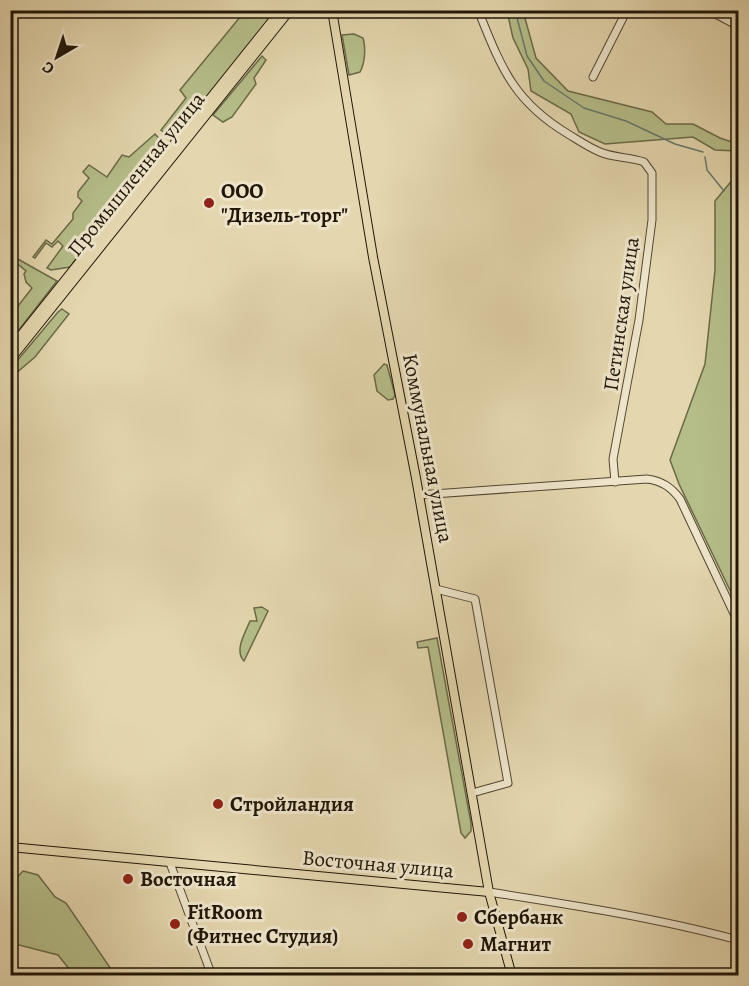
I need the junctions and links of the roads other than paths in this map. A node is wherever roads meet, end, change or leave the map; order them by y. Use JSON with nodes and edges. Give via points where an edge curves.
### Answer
{"nodes":[{"id":1,"x":280,"y":10,"type":"edge"},
{"id":2,"x":290,"y":10,"type":"edge"},
{"id":3,"x":332,"y":10,"type":"edge"},
{"id":4,"x":478,"y":10,"type":"edge"},
{"id":5,"x":627,"y":10,"type":"edge"},
{"id":6,"x":708,"y":10,"type":"edge"},
{"id":7,"x":738,"y":26,"type":"edge"},
{"id":8,"x":593,"y":77,"type":"dead end"},
{"id":9,"x":203,"y":113,"type":"junction"},
{"id":10,"x":66,"y":285,"type":"junction"},
{"id":11,"x":10,"y":349,"type":"edge"},
{"id":12,"x":10,"y":360,"type":"edge"},
{"id":13,"x":615,"y":482,"type":"junction"},
{"id":14,"x":419,"y":495,"type":"junction"},
{"id":15,"x":435,"y":589,"type":"junction"},
{"id":16,"x":738,"y":622,"type":"edge"},
{"id":17,"x":472,"y":793,"type":"junction"},
{"id":18,"x":10,"y":847,"type":"edge"},
{"id":19,"x":170,"y":863,"type":"junction"},
{"id":20,"x":489,"y":892,"type":"junction"},
{"id":21,"x":738,"y":940,"type":"edge"},
{"id":22,"x":212,"y":975,"type":"edge"},
{"id":23,"x":512,"y":975,"type":"edge"}],
"edges":[{"from":1,"to":9,"type":"main road","name":"Промышленная улица"},
{"from":2,"to":9,"type":"main road","name":"Промышленная улица"},
{"from":3,"to":14,"type":"main road","name":"Коммунальная улица","via":[[373,257]]},
{"from":4,"to":13,"type":"street","name":"Петинская улица","via":[[505,73],[535,111],[602,153],[644,162],[652,173],[652,220],[614,459]]},
{"from":5,"to":8,"type":"street"},
{"from":6,"to":7,"type":"street"},
{"from":9,"to":10,"type":"main road","name":"Промышленная улица"},
{"from":10,"to":11,"type":"main road","name":"Промышленная улица"},
{"from":10,"to":12,"type":"main road","name":"Промышленная улица"},
{"from":13,"to":14,"type":"street"},
{"from":13,"to":16,"type":"street","via":[[647,479],[675,492]]},
{"from":14,"to":15,"type":"main road","name":"Коммунальная улица"},
{"from":15,"to":17,"type":"main road","name":"Коммунальная улица"},
{"from":15,"to":17,"type":"street","via":[[475,599],[508,783]]},
{"from":17,"to":20,"type":"main road","name":"Коммунальная улица"},
{"from":18,"to":19,"type":"main road","name":"Восточная улица"},
{"from":19,"to":20,"type":"main road","name":"Восточная улица"},
{"from":19,"to":22,"type":"street"},
{"from":20,"to":21,"type":"street","name":"Восточная улица"},
{"from":20,"to":23,"type":"main road","name":"Коммунальная улица"}]}
